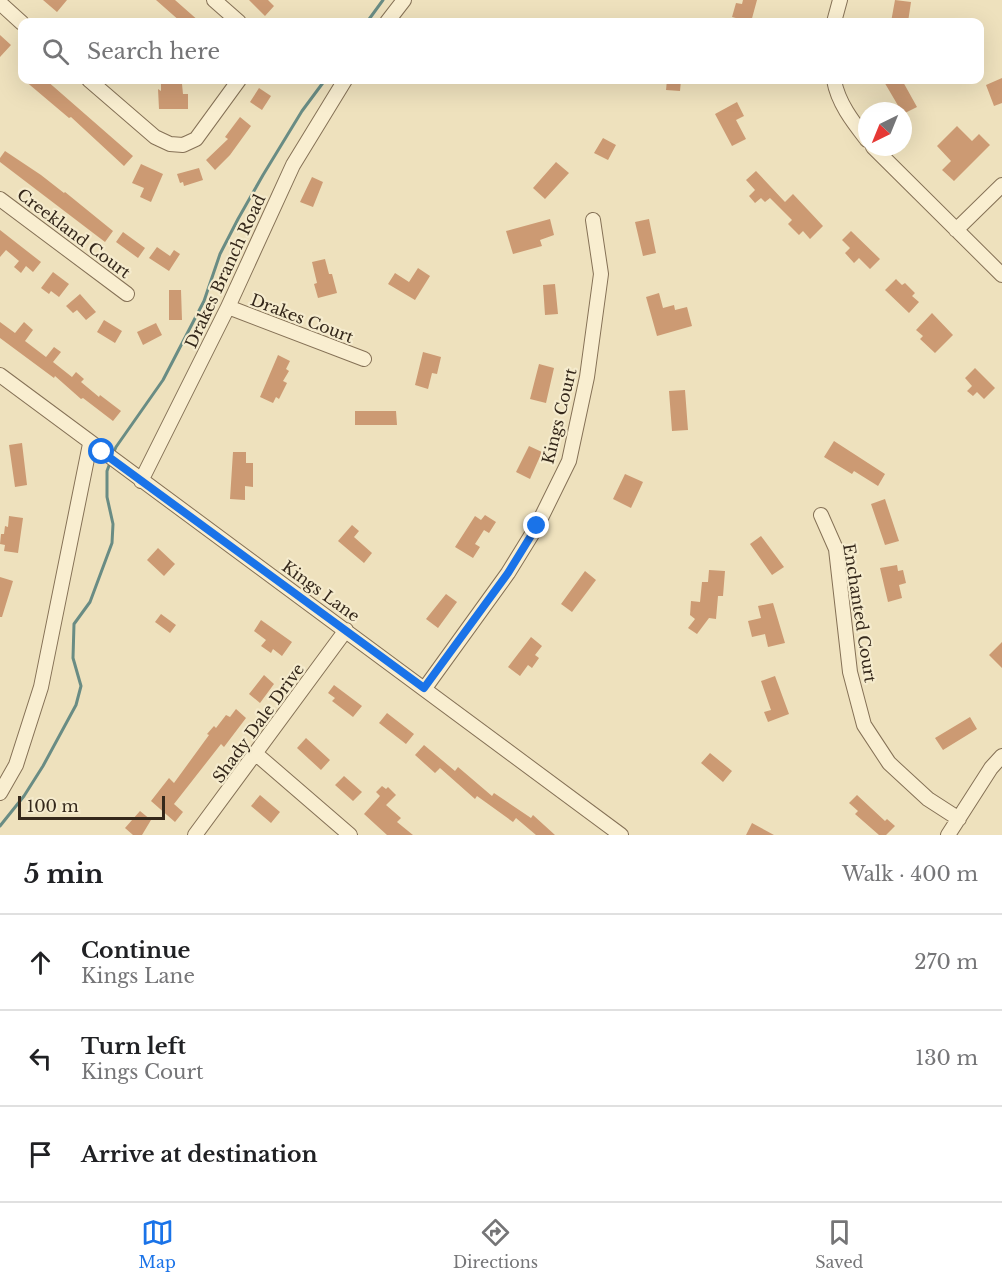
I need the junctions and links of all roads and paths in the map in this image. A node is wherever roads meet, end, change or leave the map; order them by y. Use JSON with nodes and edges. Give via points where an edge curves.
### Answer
{"nodes":[{"id":1,"x":214,"y":0,"type":"edge"},
{"id":2,"x":404,"y":0,"type":"edge"},
{"id":3,"x":840,"y":0,"type":"edge"},
{"id":4,"x":0,"y":3,"type":"edge"},
{"id":5,"x":234,"y":18,"type":"edge"},
{"id":6,"x":390,"y":18,"type":"edge"},
{"id":7,"x":835,"y":18,"type":"edge"},
{"id":8,"x":18,"y":19,"type":"edge"},
{"id":9,"x":93,"y":84,"type":"edge"},
{"id":10,"x":236,"y":84,"type":"edge"},
{"id":11,"x":343,"y":84,"type":"edge"},
{"id":12,"x":835,"y":84,"type":"edge"},
{"id":13,"x":858,"y":128,"type":"edge"},
{"id":14,"x":882,"y":156,"type":"edge"},
{"id":15,"x":1002,"y":185,"type":"edge"},
{"id":16,"x":0,"y":200,"type":"edge"},
{"id":17,"x":592,"y":220,"type":"dead end"},
{"id":18,"x":956,"y":230,"type":"junction"},
{"id":19,"x":1002,"y":275,"type":"edge"},
{"id":20,"x":128,"y":294,"type":"dead end"},
{"id":21,"x":228,"y":307,"type":"junction"},
{"id":22,"x":364,"y":359,"type":"dead end"},
{"id":23,"x":0,"y":375,"type":"edge"},
{"id":24,"x":90,"y":444,"type":"junction"},
{"id":25,"x":141,"y":481,"type":"junction"},
{"id":26,"x":821,"y":515,"type":"dead end"},
{"id":27,"x":346,"y":630,"type":"junction"},
{"id":28,"x":424,"y":688,"type":"junction"},
{"id":29,"x":255,"y":753,"type":"junction"},
{"id":30,"x":1002,"y":756,"type":"edge"},
{"id":31,"x":0,"y":793,"type":"edge"},
{"id":32,"x":959,"y":819,"type":"junction"},
{"id":33,"x":195,"y":835,"type":"edge"},
{"id":34,"x":350,"y":835,"type":"edge"},
{"id":35,"x":621,"y":835,"type":"edge"},
{"id":36,"x":948,"y":835,"type":"edge"}],
"edges":[{"from":1,"to":5,"type":"street"},
{"from":2,"to":6,"type":"street"},
{"from":3,"to":7,"type":"street"},
{"from":4,"to":8,"type":"street"},
{"from":9,"to":10,"type":"street","via":[[155,137],[183,145],[196,139]]},
{"from":11,"to":21,"type":"street","name":"Drakes Branch Road","via":[[293,165]]},
{"from":12,"to":13,"type":"street"},
{"from":14,"to":18,"type":"street"},
{"from":15,"to":18,"type":"street"},
{"from":16,"to":20,"type":"street","name":"Creekland Court"},
{"from":17,"to":28,"type":"street","name":"Kings Court","via":[[601,274],[587,376],[569,461],[508,573]]},
{"from":18,"to":19,"type":"street"},
{"from":21,"to":22,"type":"street","name":"Drakes Court"},
{"from":21,"to":25,"type":"street","name":"Drakes Branch Road"},
{"from":23,"to":24,"type":"street","name":"Kings Lane"},
{"from":24,"to":25,"type":"street","name":"Kings Lane"},
{"from":24,"to":31,"type":"street","via":[[41,687],[16,765]]},
{"from":25,"to":27,"type":"street","name":"Kings Lane"},
{"from":26,"to":32,"type":"street","name":"Enchanted Court","via":[[836,549],[850,672],[864,725],[889,763],[928,799]]},
{"from":27,"to":28,"type":"street","name":"Kings Lane"},
{"from":27,"to":29,"type":"street","name":"Shady Dale Drive"},
{"from":28,"to":35,"type":"street","name":"Kings Lane"},
{"from":29,"to":33,"type":"street","name":"Shady Dale Drive"},
{"from":29,"to":34,"type":"street"},
{"from":30,"to":32,"type":"street"},
{"from":32,"to":36,"type":"street"}]}
